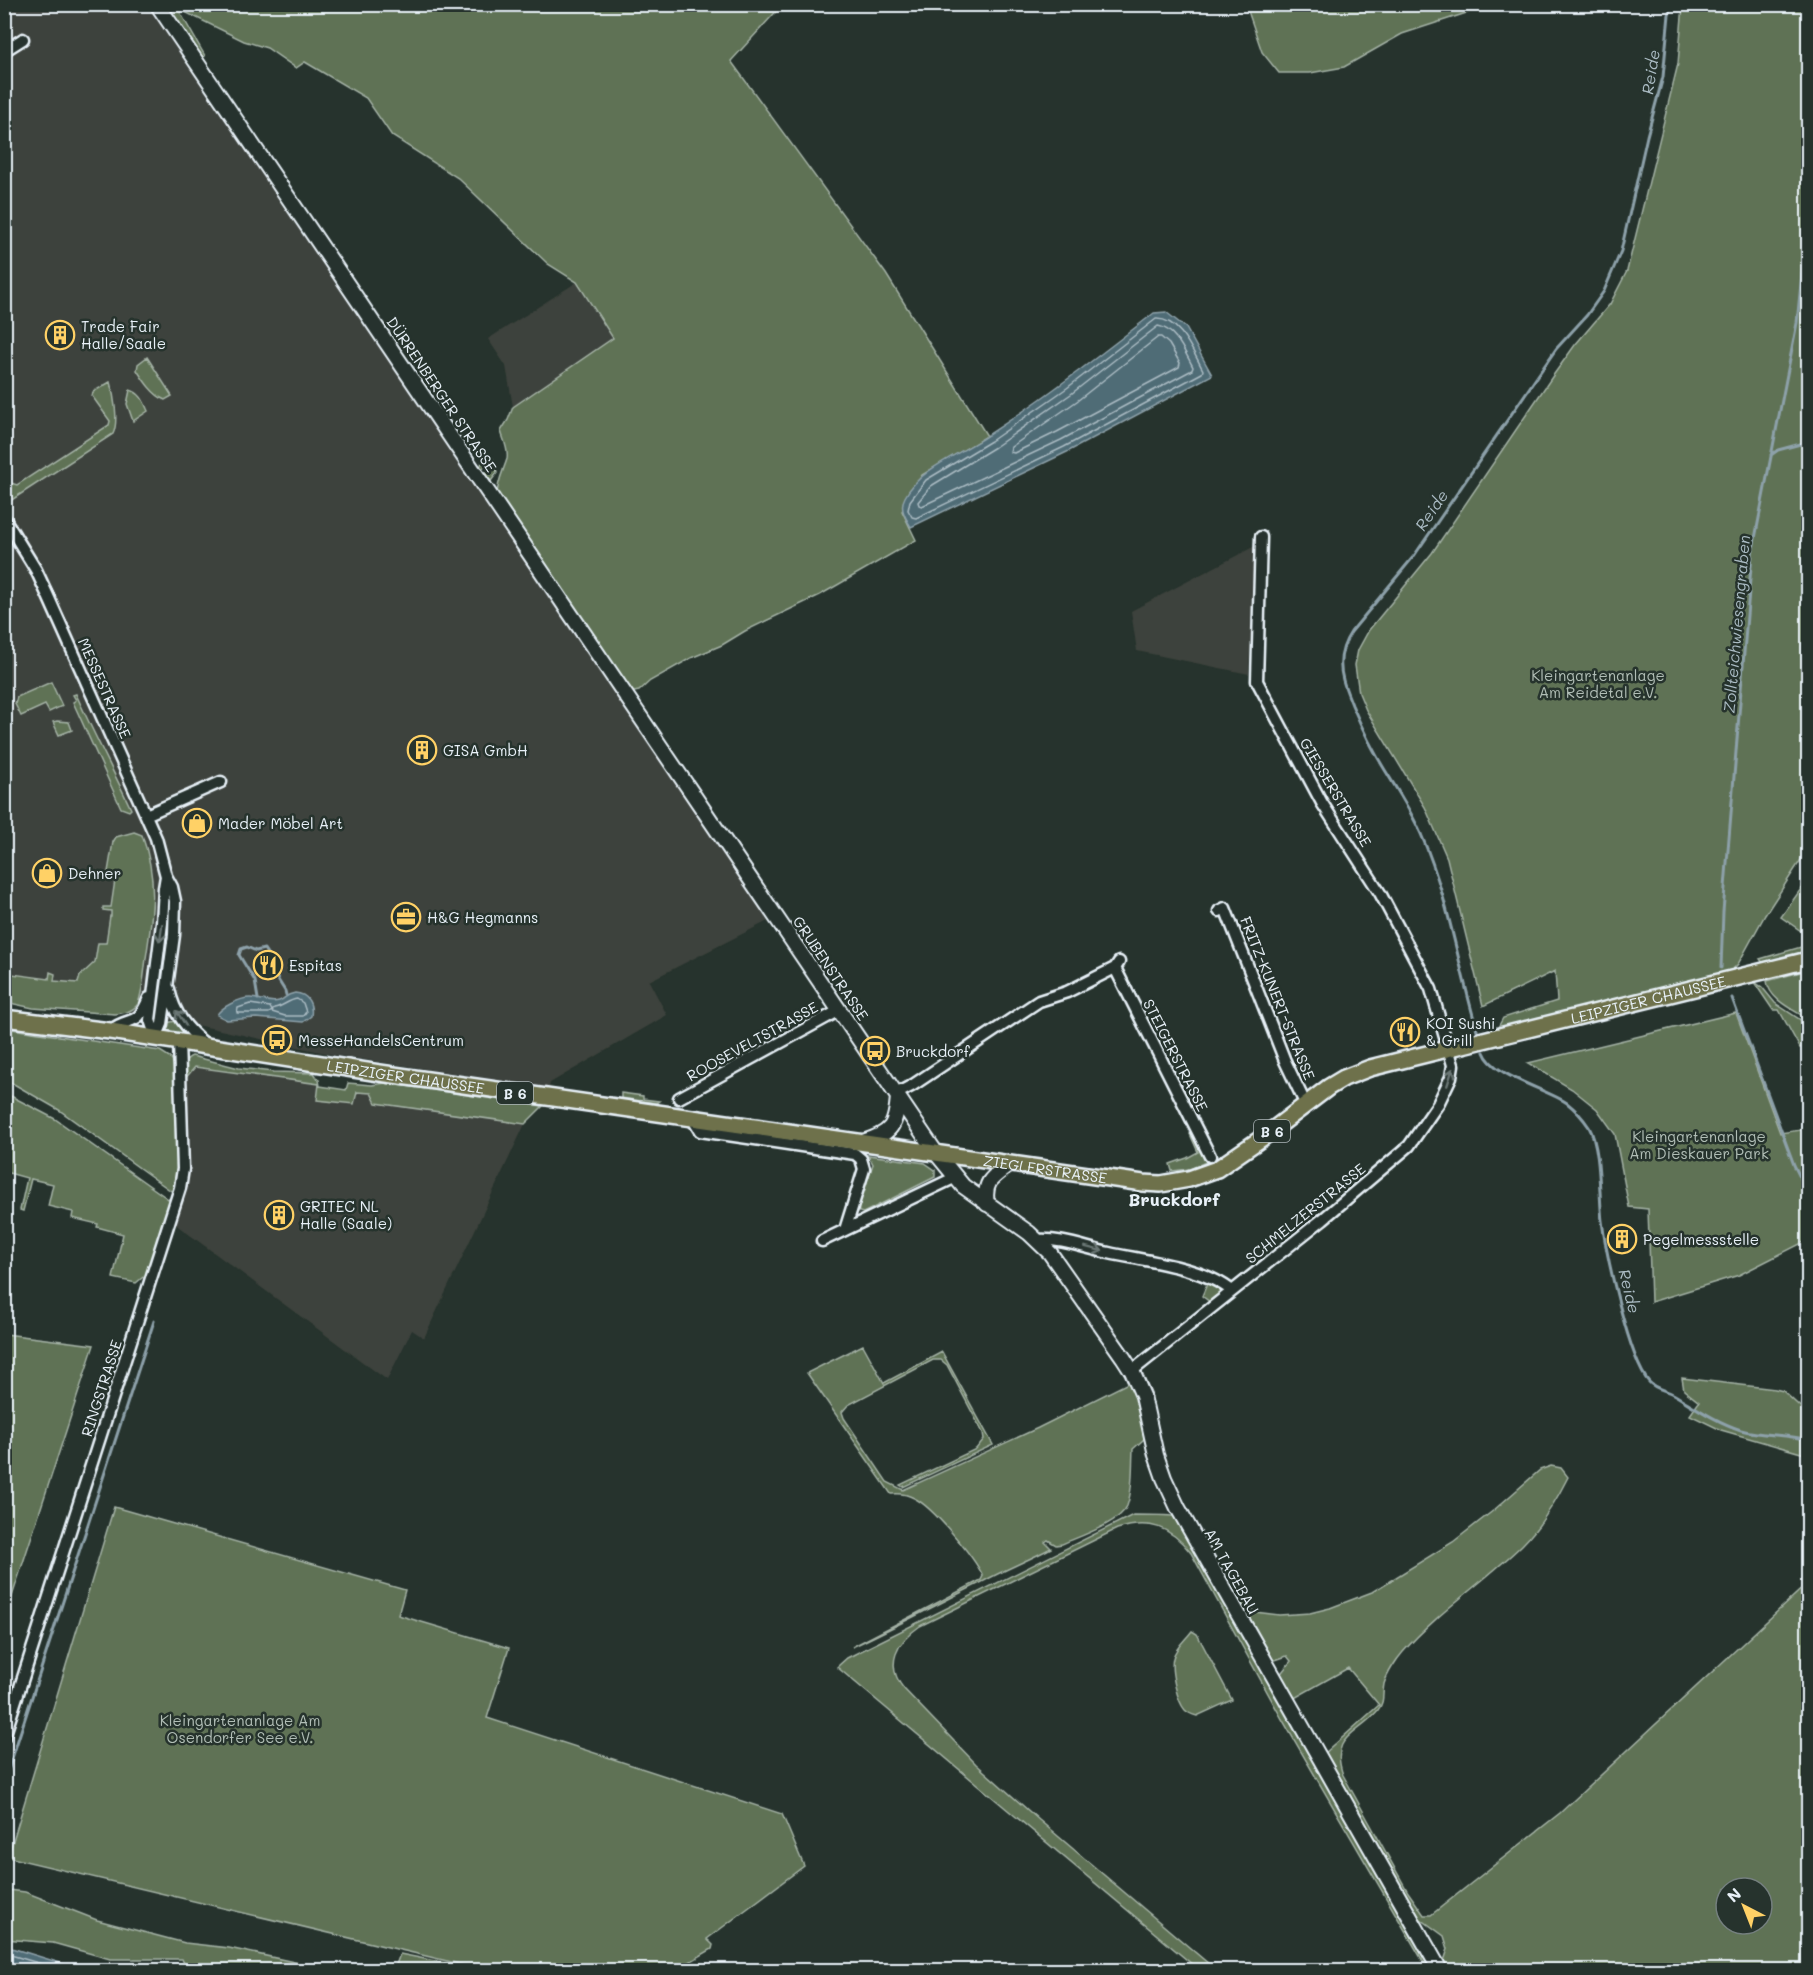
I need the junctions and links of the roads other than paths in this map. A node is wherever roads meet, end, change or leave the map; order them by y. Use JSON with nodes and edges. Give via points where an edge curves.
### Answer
{"nodes":[{"id":1,"x":157,"y":4,"type":"edge"},
{"id":2,"x":23,"y":39,"type":"dead end"},
{"id":3,"x":4,"y":51,"type":"edge"},
{"id":4,"x":4,"y":518,"type":"edge"},
{"id":5,"x":1261,"y":537,"type":"dead end"},
{"id":6,"x":221,"y":783,"type":"dead end"},
{"id":7,"x":699,"y":802,"type":"joint"},
{"id":8,"x":146,"y":816,"type":"junction"},
{"id":9,"x":166,"y":876,"type":"junction"},
{"id":10,"x":1219,"y":911,"type":"dead end"},
{"id":11,"x":1809,"y":960,"type":"edge"},
{"id":12,"x":168,"y":983,"type":"junction"},
{"id":13,"x":153,"y":989,"type":"junction"},
{"id":14,"x":840,"y":1010,"type":"junction"},
{"id":15,"x":4,"y":1018,"type":"edge"},
{"id":16,"x":110,"y":1031,"type":"junction"},
{"id":17,"x":156,"y":1038,"type":"junction"},
{"id":18,"x":179,"y":1041,"type":"junction"},
{"id":19,"x":1473,"y":1044,"type":"joint"},
{"id":20,"x":207,"y":1045,"type":"junction"},
{"id":21,"x":1448,"y":1049,"type":"junction"},
{"id":22,"x":897,"y":1095,"type":"junction"},
{"id":23,"x":679,"y":1098,"type":"dead end"},
{"id":24,"x":1306,"y":1105,"type":"junction"},
{"id":25,"x":656,"y":1113,"type":"joint"},
{"id":26,"x":861,"y":1149,"type":"junction"},
{"id":27,"x":936,"y":1153,"type":"junction"},
{"id":28,"x":1210,"y":1156,"type":"dead end"},
{"id":29,"x":1009,"y":1165,"type":"junction"},
{"id":30,"x":956,"y":1177,"type":"junction"},
{"id":31,"x":987,"y":1204,"type":"junction"},
{"id":32,"x":845,"y":1230,"type":"junction"},
{"id":33,"x":1037,"y":1240,"type":"junction"},
{"id":34,"x":822,"y":1241,"type":"dead end"},
{"id":35,"x":1232,"y":1291,"type":"junction"},
{"id":36,"x":1132,"y":1371,"type":"junction"},
{"id":37,"x":4,"y":1737,"type":"edge"},
{"id":38,"x":1440,"y":1971,"type":"edge"}],
"edges":[{"from":1,"to":7,"type":"street","name":"DÜRRENBERGER STRASSE"},
{"from":2,"to":3,"type":"street"},
{"from":4,"to":8,"type":"street","name":"MESSESTRASSE","via":[[44,587]]},
{"from":5,"to":21,"type":"street","name":"GIESSERSTRASSE","via":[[1257,681],[1322,803],[1380,893],[1431,989]]},
{"from":6,"to":8,"type":"street"},
{"from":7,"to":14,"type":"street","name":"GRUBENSTRASSE"},
{"from":8,"to":9,"type":"street","name":"MESSESTRASSE"},
{"from":9,"to":12,"type":"street","name":"MESSESTRASSE","via":[[175,901]]},
{"from":9,"to":13,"type":"street","name":"MESSESTRASSE","one_way":true},
{"from":10,"to":24,"type":"street","name":"FRITZ-KUNERT-STRASSE","via":[[1225,908]]},
{"from":11,"to":19,"type":"main road","name":"LEIPZIGER CHAUSSEE","number":"B 6"},
{"from":12,"to":17,"type":"street","name":"MESSESTRASSE"},
{"from":20,"to":12,"type":"street","name":"MESSESTRASSE","one_way":true,"via":[[178,1016]]},
{"from":13,"to":16,"type":"street","name":"MESSESTRASSE","via":[[139,1018],[119,1023]]},
{"from":13,"to":17,"type":"street","name":"MESSESTRASSE","via":[[150,1020]]},
{"from":14,"to":22,"type":"street","name":"GRUBENSTRASSE"},
{"from":14,"to":23,"type":"street","name":"ROOSEVELTSTRASSE"},
{"from":15,"to":16,"type":"main road","number":"B 6"},
{"from":16,"to":17,"type":"main road","number":"B 6"},
{"from":17,"to":18,"type":"main road","name":"LEIPZIGER CHAUSSEE","number":"B 6"},
{"from":18,"to":20,"type":"main road","name":"LEIPZIGER CHAUSSEE","number":"B 6"},
{"from":18,"to":37,"type":"street","name":"RINGSTRASSE","via":[[183,1169],[180,1188]]},
{"from":19,"to":21,"type":"main road","name":"ZIEGLERSTRASSE","number":"B 6"},
{"from":20,"to":25,"type":"main road","name":"LEIPZIGER CHAUSSEE","number":"B 6"},
{"from":21,"to":24,"type":"main road","name":"ZIEGLERSTRASSE","number":"B 6","via":[[1356,1073]]},
{"from":35,"to":21,"type":"street","name":"SCHMELZERSTRASSE","one_way":true,"via":[[1409,1146],[1451,1077],[1453,1065]]},
{"from":22,"to":26,"type":"street","via":[[891,1126]]},
{"from":22,"to":27,"type":"street","name":"GRUBENSTRASSE"},
{"from":22,"to":28,"type":"street","name":"STEIGERSTRASSE","via":[[1039,1001],[1067,992],[1117,965]]},
{"from":24,"to":29,"type":"main road","name":"ZIEGLERSTRASSE","number":"B 6","via":[[1239,1155],[1190,1179],[1143,1183]]},
{"from":25,"to":26,"type":"main road","name":"ZIEGLERSTRASSE","number":"B 6"},
{"from":26,"to":27,"type":"main road","name":"ZIEGLERSTRASSE","number":"B 6"},
{"from":26,"to":32,"type":"street","via":[[864,1169]]},
{"from":27,"to":29,"type":"main road","name":"ZIEGLERSTRASSE","number":"B 6"},
{"from":27,"to":30,"type":"street","name":"AM TAGEBAU"},
{"from":29,"to":31,"type":"street","via":[[992,1178],[985,1194]]},
{"from":30,"to":31,"type":"street","name":"AM TAGEBAU"},
{"from":30,"to":32,"type":"street"},
{"from":31,"to":33,"type":"street","name":"AM TAGEBAU"},
{"from":32,"to":34,"type":"street"},
{"from":33,"to":35,"type":"street","one_way":true,"via":[[1050,1239],[1172,1265]]},
{"from":33,"to":36,"type":"street","name":"AM TAGEBAU"},
{"from":35,"to":36,"type":"street","name":"SCHMELZERSTRASSE"},
{"from":36,"to":38,"type":"street","name":"AM TAGEBAU","via":[[1143,1396],[1156,1455],[1178,1508]]}]}
